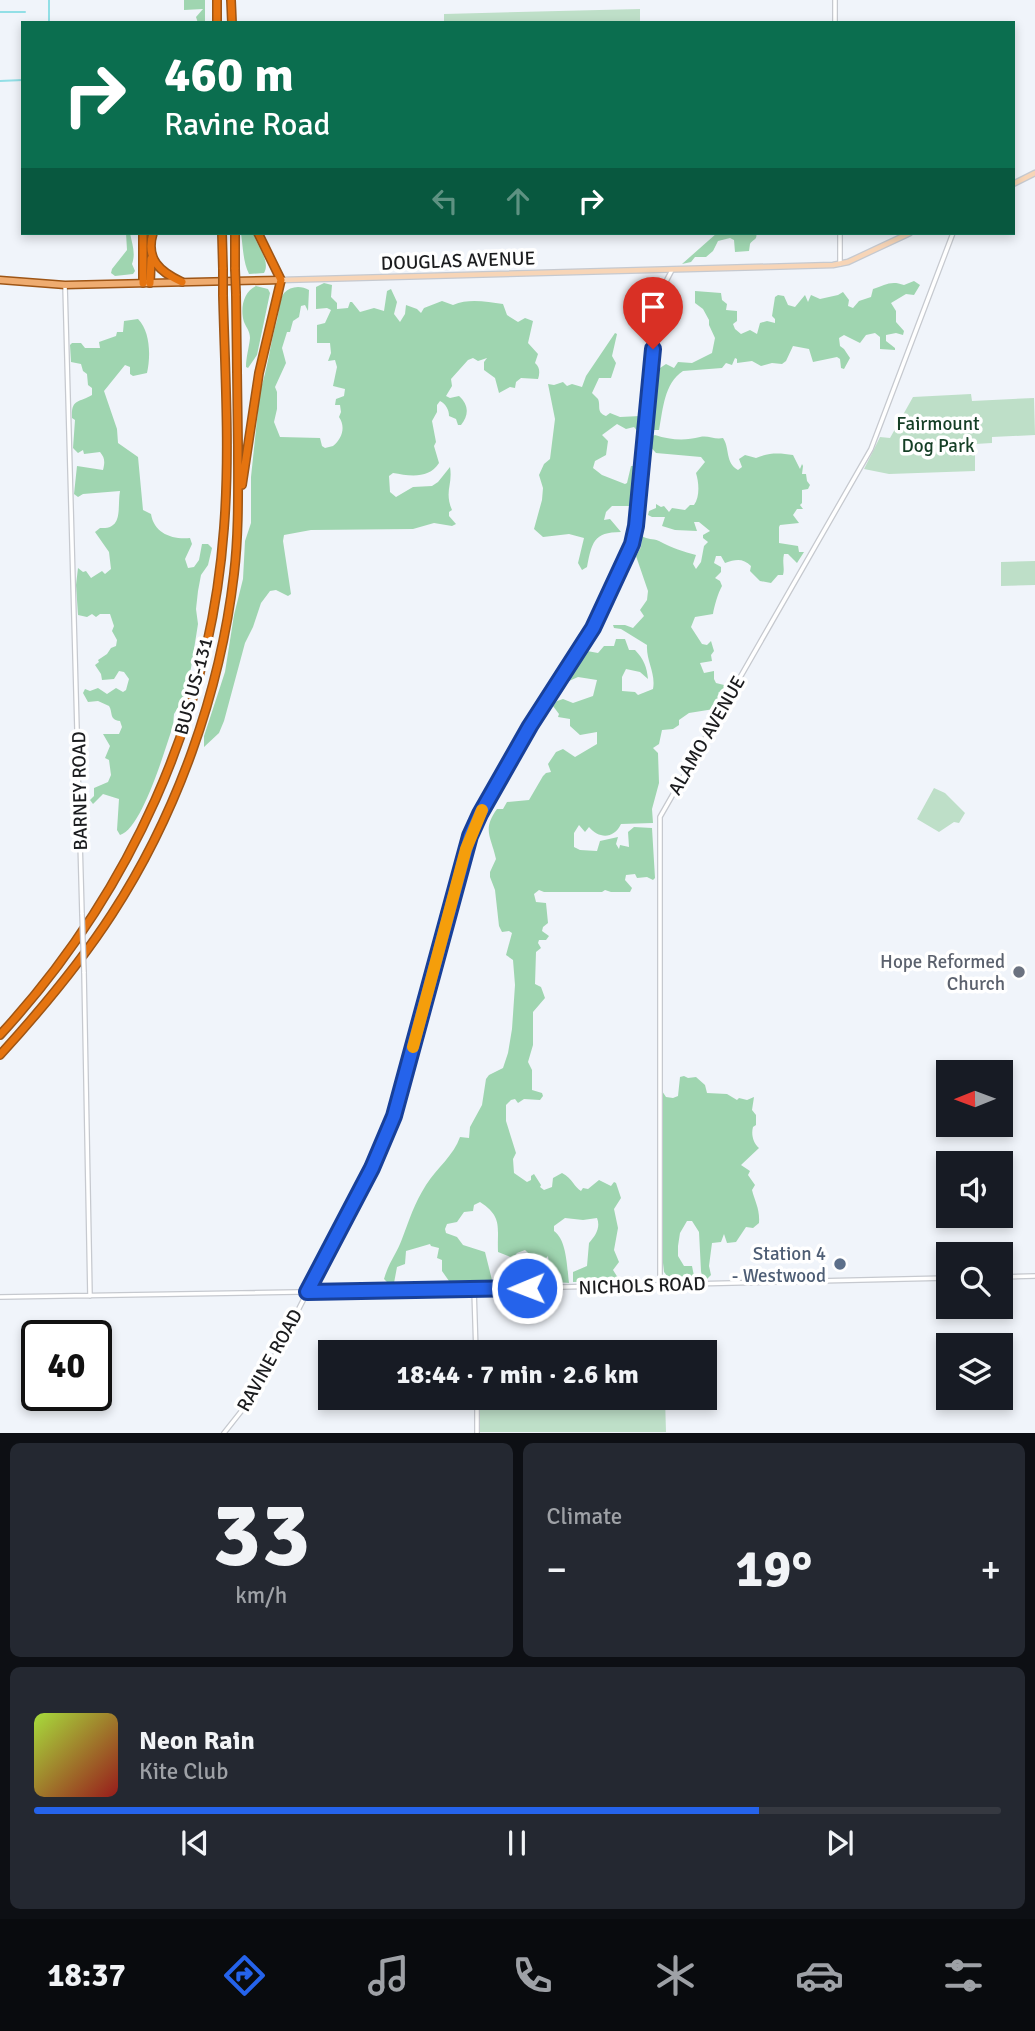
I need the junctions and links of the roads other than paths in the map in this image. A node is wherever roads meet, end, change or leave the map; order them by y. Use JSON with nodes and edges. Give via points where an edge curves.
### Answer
{"nodes":[{"id":1,"x":217,"y":0,"type":"edge"},
{"id":2,"x":232,"y":0,"type":"edge"},
{"id":3,"x":835,"y":0,"type":"edge"},
{"id":4,"x":217,"y":21,"type":"edge"},
{"id":5,"x":232,"y":21,"type":"edge"},
{"id":6,"x":835,"y":21,"type":"edge"},
{"id":7,"x":1035,"y":173,"type":"edge"},
{"id":8,"x":1015,"y":183,"type":"edge"},
{"id":9,"x":143,"y":235,"type":"edge"},
{"id":10,"x":153,"y":235,"type":"edge"},
{"id":11,"x":217,"y":235,"type":"edge"},
{"id":12,"x":222,"y":235,"type":"edge"},
{"id":13,"x":235,"y":235,"type":"edge"},
{"id":14,"x":259,"y":235,"type":"edge"},
{"id":15,"x":840,"y":235,"type":"edge"},
{"id":16,"x":906,"y":235,"type":"edge"},
{"id":17,"x":952,"y":235,"type":"edge"},
{"id":18,"x":223,"y":250,"type":"junction"},
{"id":19,"x":151,"y":255,"type":"junction"},
{"id":20,"x":841,"y":264,"type":"junction"},
{"id":21,"x":672,"y":270,"type":"junction"},
{"id":22,"x":0,"y":280,"type":"edge"},
{"id":23,"x":281,"y":280,"type":"junction"},
{"id":24,"x":182,"y":282,"type":"junction"},
{"id":25,"x":147,"y":283,"type":"junction"},
{"id":26,"x":65,"y":285,"type":"junction"},
{"id":27,"x":239,"y":510,"type":"junction"},
{"id":28,"x":0,"y":1035,"type":"edge"},
{"id":29,"x":0,"y":1055,"type":"edge"},
{"id":30,"x":1035,"y":1276,"type":"edge"},
{"id":31,"x":1013,"y":1277,"type":"edge"},
{"id":32,"x":936,"y":1278,"type":"edge"},
{"id":33,"x":660,"y":1285,"type":"junction"},
{"id":34,"x":474,"y":1289,"type":"junction"},
{"id":35,"x":307,"y":1292,"type":"junction"},
{"id":36,"x":90,"y":1296,"type":"junction"},
{"id":37,"x":0,"y":1297,"type":"edge"},
{"id":38,"x":476,"y":1340,"type":"edge"},
{"id":39,"x":477,"y":1410,"type":"edge"},
{"id":40,"x":224,"y":1433,"type":"edge"},
{"id":41,"x":477,"y":1433,"type":"edge"}],
"edges":[{"from":1,"to":4,"type":"highway"},
{"from":2,"to":5,"type":"highway"},
{"from":3,"to":6,"type":"street"},
{"from":7,"to":8,"type":"main road"},
{"from":9,"to":25,"type":"highway"},
{"from":10,"to":19,"type":"highway"},
{"from":11,"to":18,"type":"highway"},
{"from":12,"to":18,"type":"highway","name":"BUS US-131"},
{"from":13,"to":27,"type":"highway","name":"BUS US-131","bridge":true},
{"from":14,"to":23,"type":"highway"},
{"from":15,"to":20,"type":"street"},
{"from":16,"to":20,"type":"main road","name":"DOUGLAS AVENUE"},
{"from":17,"to":33,"type":"street","name":"ALAMO AVENUE","via":[[871,449],[660,817]]},
{"from":18,"to":28,"type":"highway","name":"BUS US-131","bridge":true,"via":[[224,528],[215,608],[198,685],[159,796],[125,860],[70,951]]},
{"from":19,"to":24,"type":"highway","via":[[164,272]]},
{"from":19,"to":25,"type":"highway"},
{"from":20,"to":21,"type":"main road","name":"DOUGLAS AVENUE"},
{"from":21,"to":23,"type":"main road","name":"DOUGLAS AVENUE"},
{"from":21,"to":35,"type":"street","name":"RAVINE ROAD","via":[[657,310],[632,544],[593,628],[530,726],[470,836],[394,1116]]},
{"from":22,"to":26,"type":"main road","name":"DOUGLAS AVENUE"},
{"from":23,"to":24,"type":"main road","name":"DOUGLAS AVENUE"},
{"from":23,"to":27,"type":"highway","via":[[255,394]]},
{"from":24,"to":25,"type":"main road","name":"DOUGLAS AVENUE"},
{"from":25,"to":26,"type":"main road","name":"DOUGLAS AVENUE"},
{"from":26,"to":36,"type":"street","name":"BARNEY ROAD","bridge":true},
{"from":27,"to":29,"type":"highway","name":"BUS US-131","via":[[234,573],[220,650],[200,726],[173,795],[138,870],[110,916],[52,997]]},
{"from":30,"to":31,"type":"street"},
{"from":32,"to":33,"type":"street","name":"NICHOLS ROAD"},
{"from":33,"to":34,"type":"street","name":"NICHOLS ROAD"},
{"from":34,"to":35,"type":"street","name":"NICHOLS ROAD"},
{"from":34,"to":38,"type":"street"},
{"from":35,"to":36,"type":"street","name":"NICHOLS ROAD"},
{"from":35,"to":40,"type":"street","name":"RAVINE ROAD","via":[[265,1373]]},
{"from":36,"to":37,"type":"street","name":"NICHOLS ROAD"},
{"from":39,"to":41,"type":"street"}]}
